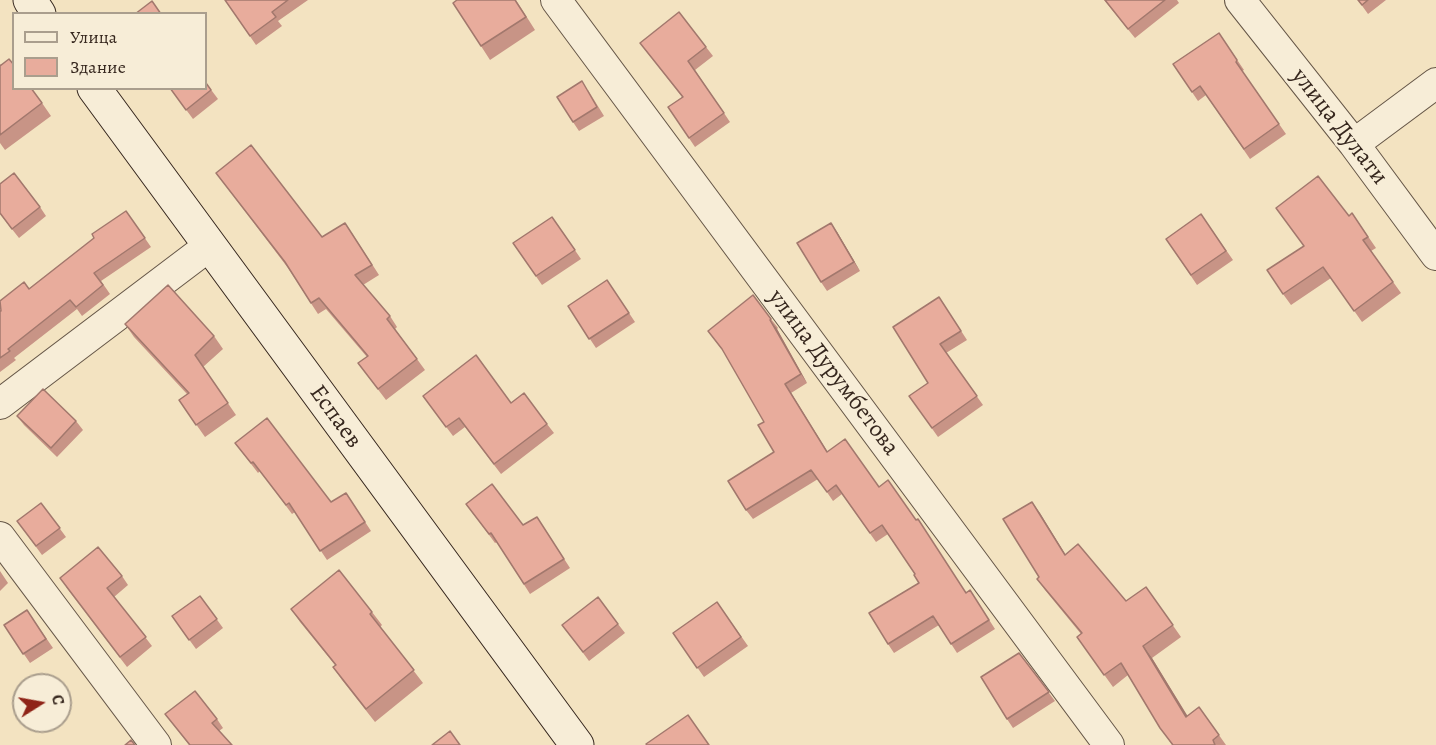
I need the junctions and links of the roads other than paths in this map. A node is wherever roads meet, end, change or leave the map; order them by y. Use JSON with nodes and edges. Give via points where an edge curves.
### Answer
{"nodes":[{"id":1,"x":556,"y":0,"type":"edge"},
{"id":2,"x":1240,"y":0,"type":"edge"},
{"id":3,"x":1436,"y":83,"type":"edge"},
{"id":4,"x":95,"y":90,"type":"edge"},
{"id":5,"x":1354,"y":144,"type":"junction"},
{"id":6,"x":209,"y":246,"type":"junction"},
{"id":7,"x":1436,"y":255,"type":"edge"},
{"id":8,"x":0,"y":404,"type":"edge"},
{"id":9,"x":0,"y":537,"type":"edge"},
{"id":10,"x":156,"y":745,"type":"edge"},
{"id":11,"x":577,"y":745,"type":"edge"},
{"id":12,"x":1109,"y":745,"type":"edge"}],
"edges":[{"from":1,"to":12,"type":"street","name":"улица Дурумбетова"},
{"from":2,"to":5,"type":"street","name":"улица Дулати"},
{"from":3,"to":5,"type":"street"},
{"from":4,"to":6,"type":"street","name":"Еспаев"},
{"from":5,"to":7,"type":"street","name":"улица Дулати"},
{"from":6,"to":8,"type":"street"},
{"from":6,"to":11,"type":"street","name":"Еспаев"},
{"from":9,"to":10,"type":"street"}]}
